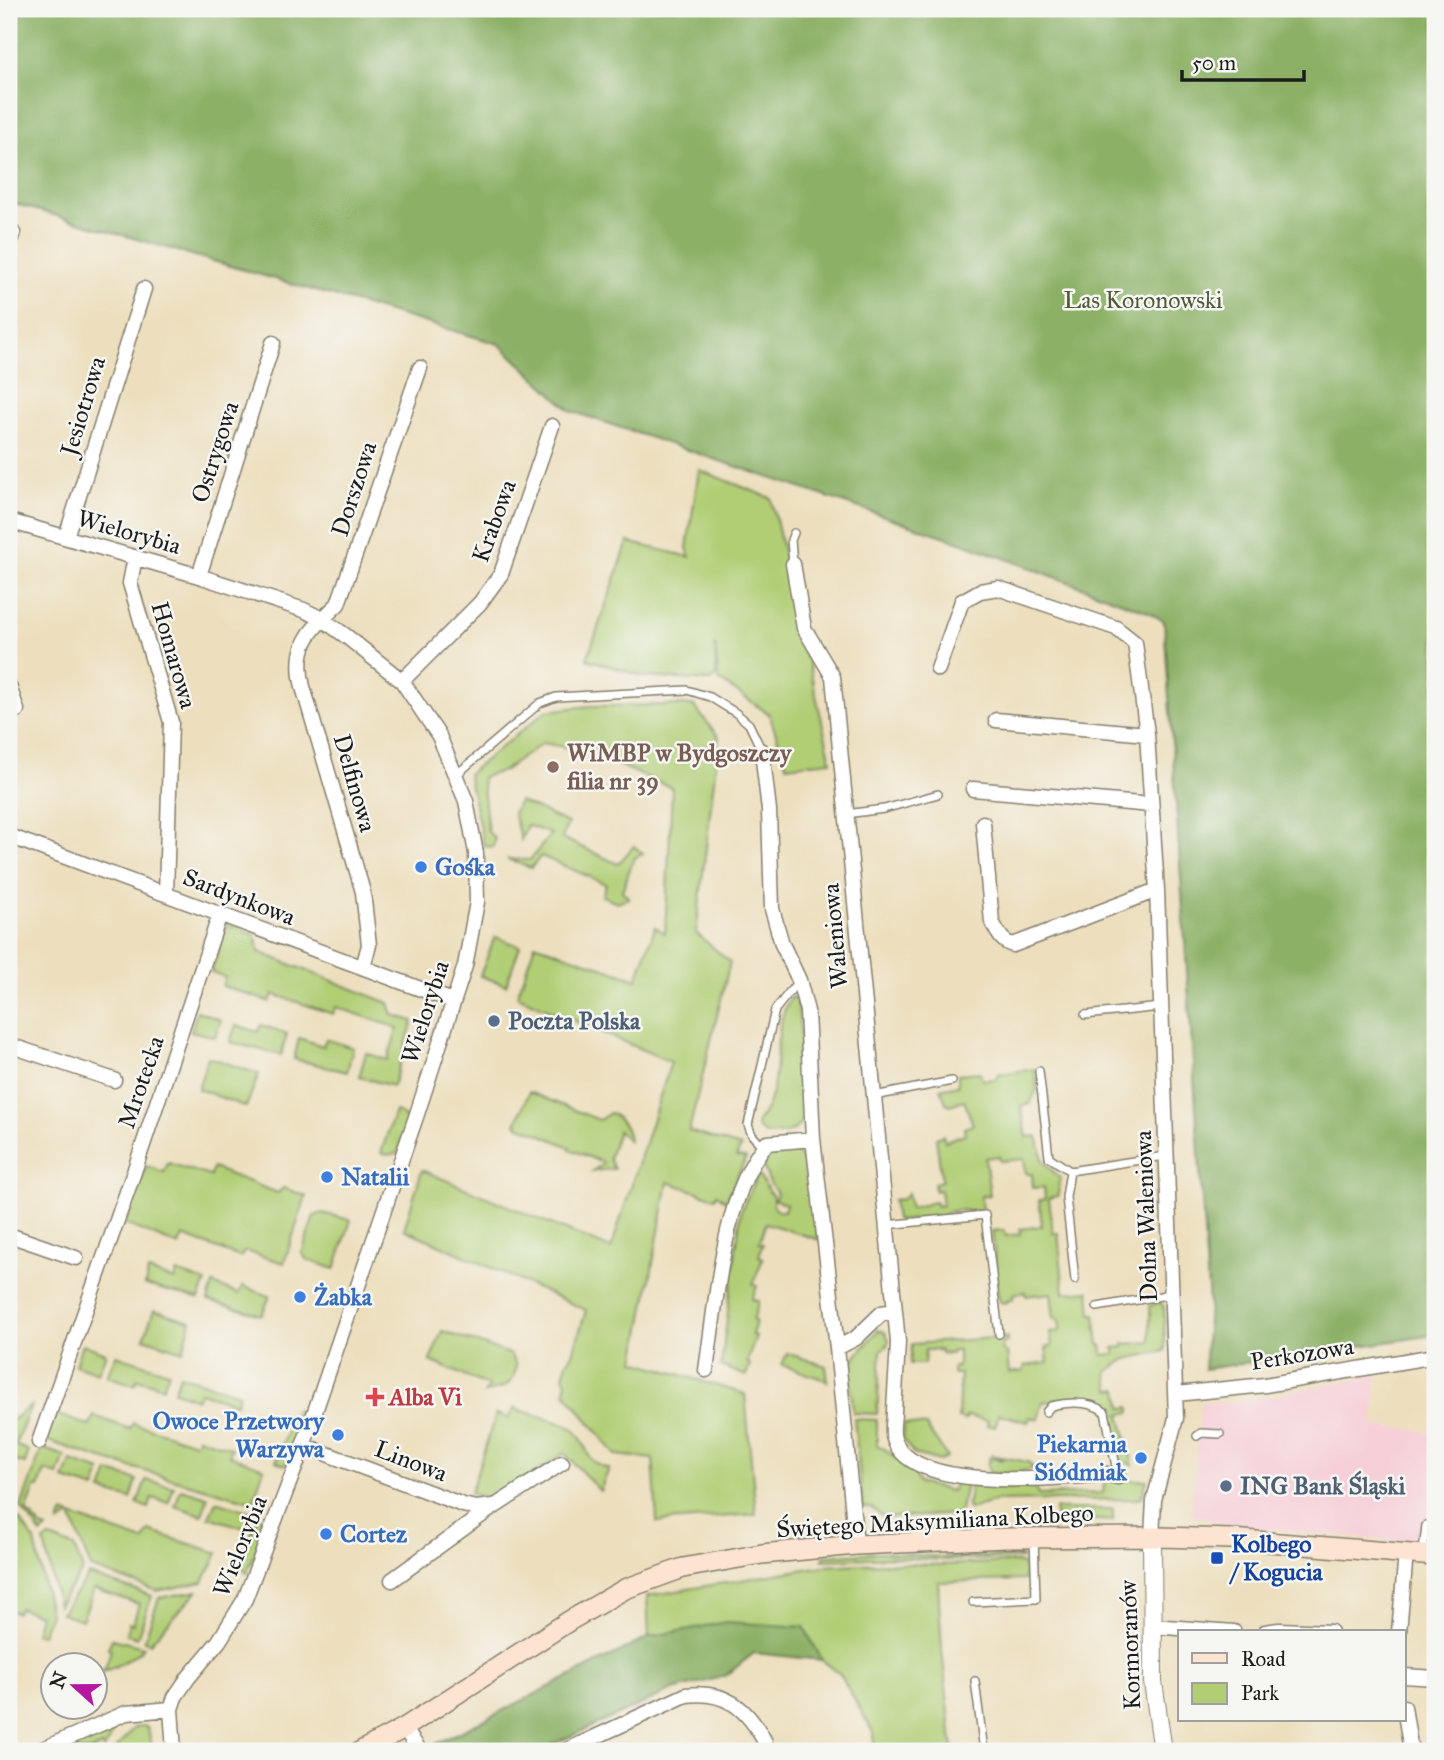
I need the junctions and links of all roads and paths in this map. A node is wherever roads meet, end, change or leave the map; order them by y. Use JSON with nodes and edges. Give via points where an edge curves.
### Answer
{"nodes":[{"id":1,"x":144,"y":289,"type":"dead end"},
{"id":2,"x":273,"y":343,"type":"dead end"},
{"id":3,"x":420,"y":368,"type":"dead end"},
{"id":4,"x":552,"y":426,"type":"dead end"},
{"id":5,"x":9,"y":521,"type":"edge"},
{"id":6,"x":794,"y":533,"type":"dead end"},
{"id":7,"x":66,"y":537,"type":"junction"},
{"id":8,"x":135,"y":556,"type":"junction"},
{"id":9,"x":793,"y":564,"type":"joint"},
{"id":10,"x":199,"y":576,"type":"junction"},
{"id":11,"x":322,"y":619,"type":"junction"},
{"id":12,"x":938,"y":669,"type":"dead end"},
{"id":13,"x":402,"y":681,"type":"junction"},
{"id":14,"x":9,"y":686,"type":"edge"},
{"id":15,"x":17,"y":710,"type":"dead end"},
{"id":16,"x":996,"y":720,"type":"dead end"},
{"id":17,"x":1147,"y":734,"type":"junction"},
{"id":18,"x":762,"y":751,"type":"joint"},
{"id":19,"x":456,"y":775,"type":"junction"},
{"id":20,"x":973,"y":789,"type":"dead end"},
{"id":21,"x":938,"y":794,"type":"dead end"},
{"id":22,"x":1151,"y":805,"type":"junction"},
{"id":23,"x":846,"y":814,"type":"junction"},
{"id":24,"x":982,"y":823,"type":"dead end"},
{"id":25,"x":9,"y":836,"type":"edge"},
{"id":26,"x":1157,"y":890,"type":"junction"},
{"id":27,"x":166,"y":893,"type":"junction"},
{"id":28,"x":220,"y":914,"type":"junction"},
{"id":29,"x":363,"y":967,"type":"junction"},
{"id":30,"x":799,"y":979,"type":"junction"},
{"id":31,"x":453,"y":1001,"type":"junction"},
{"id":32,"x":1161,"y":1007,"type":"junction"},
{"id":33,"x":1084,"y":1015,"type":"dead end"},
{"id":34,"x":9,"y":1045,"type":"edge"},
{"id":35,"x":1039,"y":1071,"type":"dead end"},
{"id":36,"x":114,"y":1080,"type":"dead end"},
{"id":37,"x":952,"y":1081,"type":"dead end"},
{"id":38,"x":873,"y":1096,"type":"junction"},
{"id":39,"x":813,"y":1139,"type":"junction"},
{"id":40,"x":763,"y":1147,"type":"junction"},
{"id":41,"x":1165,"y":1156,"type":"junction"},
{"id":42,"x":1070,"y":1171,"type":"junction"},
{"id":43,"x":885,"y":1226,"type":"junction"},
{"id":44,"x":9,"y":1235,"type":"edge"},
{"id":45,"x":76,"y":1258,"type":"dead end"},
{"id":46,"x":1075,"y":1280,"type":"dead end"},
{"id":47,"x":1172,"y":1294,"type":"junction"},
{"id":48,"x":1097,"y":1307,"type":"dead end"},
{"id":49,"x":894,"y":1311,"type":"junction"},
{"id":50,"x":999,"y":1335,"type":"dead end"},
{"id":51,"x":837,"y":1348,"type":"junction"},
{"id":52,"x":1435,"y":1356,"type":"edge"},
{"id":53,"x":706,"y":1370,"type":"dead end"},
{"id":54,"x":1176,"y":1394,"type":"junction"},
{"id":55,"x":1046,"y":1412,"type":"dead end"},
{"id":56,"x":1220,"y":1434,"type":"dead end"},
{"id":57,"x":1197,"y":1436,"type":"dead end"},
{"id":58,"x":39,"y":1442,"type":"dead end"},
{"id":59,"x":303,"y":1445,"type":"junction"},
{"id":60,"x":562,"y":1463,"type":"dead end"},
{"id":61,"x":1112,"y":1476,"type":"joint"},
{"id":62,"x":463,"y":1505,"type":"junction"},
{"id":63,"x":496,"y":1505,"type":"junction"},
{"id":64,"x":1426,"y":1525,"type":"dead end"},
{"id":65,"x":463,"y":1529,"type":"junction"},
{"id":66,"x":1152,"y":1537,"type":"junction"},
{"id":67,"x":1034,"y":1538,"type":"junction"},
{"id":68,"x":856,"y":1545,"type":"junction"},
{"id":69,"x":1421,"y":1555,"type":"edge"},
{"id":70,"x":392,"y":1580,"type":"dead end"},
{"id":71,"x":973,"y":1602,"type":"dead end"},
{"id":72,"x":1152,"y":1626,"type":"junction"},
{"id":73,"x":1207,"y":1630,"type":"edge"},
{"id":74,"x":1400,"y":1630,"type":"edge"},
{"id":75,"x":1406,"y":1676,"type":"edge"},
{"id":76,"x":1435,"y":1678,"type":"edge"},
{"id":77,"x":975,"y":1681,"type":"dead end"},
{"id":78,"x":171,"y":1709,"type":"junction"},
{"id":79,"x":1406,"y":1720,"type":"edge"},
{"id":80,"x":404,"y":1728,"type":"junction"},
{"id":81,"x":765,"y":1742,"type":"dead end"},
{"id":82,"x":590,"y":1746,"type":"edge"},
{"id":83,"x":38,"y":1751,"type":"edge"},
{"id":84,"x":174,"y":1751,"type":"edge"},
{"id":85,"x":361,"y":1751,"type":"edge"},
{"id":86,"x":420,"y":1751,"type":"edge"},
{"id":87,"x":565,"y":1751,"type":"edge"},
{"id":88,"x":984,"y":1751,"type":"edge"},
{"id":89,"x":1163,"y":1751,"type":"edge"},
{"id":90,"x":1411,"y":1751,"type":"edge"}],
"edges":[{"from":1,"to":7,"type":"street","name":"Jesiotrowa"},
{"from":2,"to":10,"type":"street","name":"Ostrygowa"},
{"from":3,"to":11,"type":"street","name":"Dorszowa","via":[[338,604]]},
{"from":4,"to":13,"type":"street","name":"Krabowa","via":[[501,574],[480,603]]},
{"from":5,"to":7,"type":"street","name":"Wielorybia"},
{"from":6,"to":9,"type":"lane"},
{"from":7,"to":8,"type":"street","name":"Wielorybia"},
{"from":8,"to":10,"type":"street","name":"Wielorybia"},
{"from":8,"to":27,"type":"street","name":"Homarowa","via":[[130,583],[171,722]]},
{"from":9,"to":23,"type":"street","name":"Waleniowa","via":[[804,628],[833,677]]},
{"from":10,"to":11,"type":"street","name":"Wielorybia"},
{"from":11,"to":13,"type":"street","name":"Wielorybia"},
{"from":11,"to":29,"type":"street","name":"Delfinowa","via":[[305,640],[299,664],[363,892],[369,945]]},
{"from":12,"to":17,"type":"street","name":"Dolna Waleniowa","via":[[962,601],[998,588],[1116,628],[1135,643]]},
{"from":13,"to":19,"type":"street","name":"Wielorybia","via":[[439,736]]},
{"from":14,"to":15,"type":"street"},
{"from":16,"to":17,"type":"street"},
{"from":17,"to":22,"type":"street","name":"Dolna Waleniowa"},
{"from":18,"to":19,"type":"lane","name":"Waleniowa","via":[[749,724],[736,713],[688,690],[556,697],[540,703]]},
{"from":18,"to":30,"type":"street","name":"Waleniowa","via":[[772,909]]},
{"from":19,"to":31,"type":"street","name":"Wielorybia","via":[[472,827],[478,881],[475,920]]},
{"from":20,"to":22,"type":"street"},
{"from":21,"to":23,"type":"lane"},
{"from":22,"to":26,"type":"street","name":"Dolna Waleniowa"},
{"from":23,"to":38,"type":"street","name":"Waleniowa"},
{"from":24,"to":26,"type":"street","via":[[992,922],[1008,944]]},
{"from":25,"to":27,"type":"street","name":"Sardynkowa"},
{"from":26,"to":32,"type":"street","name":"Dolna Waleniowa"},
{"from":27,"to":28,"type":"street","name":"Sardynkowa"},
{"from":28,"to":29,"type":"street","name":"Sardynkowa"},
{"from":28,"to":58,"type":"street","name":"Mrotecka"},
{"from":29,"to":31,"type":"street","name":"Sardynkowa"},
{"from":30,"to":39,"type":"street","name":"Waleniowa","via":[[807,1011]]},
{"from":30,"to":40,"type":"lane","name":"Waleniowa","via":[[775,1010],[748,1125]]},
{"from":31,"to":59,"type":"street","name":"Wielorybia"},
{"from":32,"to":33,"type":"lane"},
{"from":32,"to":41,"type":"street","name":"Dolna Waleniowa"},
{"from":34,"to":36,"type":"street"},
{"from":35,"to":42,"type":"lane","via":[[1049,1157]]},
{"from":37,"to":38,"type":"lane"},
{"from":38,"to":43,"type":"street","name":"Waleniowa"},
{"from":39,"to":40,"type":"street"},
{"from":39,"to":51,"type":"street","name":"Waleniowa"},
{"from":40,"to":53,"type":"street","via":[[734,1205]]},
{"from":41,"to":42,"type":"lane"},
{"from":41,"to":47,"type":"street","name":"Dolna Waleniowa"},
{"from":42,"to":46,"type":"lane","via":[[1066,1197]]},
{"from":43,"to":49,"type":"street","name":"Waleniowa"},
{"from":43,"to":50,"type":"lane","via":[[985,1215]]},
{"from":44,"to":45,"type":"street"},
{"from":47,"to":48,"type":"lane"},
{"from":47,"to":54,"type":"street","name":"Dolna Waleniowa"},
{"from":49,"to":51,"type":"street","via":[[882,1313],[856,1338]]},
{"from":49,"to":61,"type":"street","name":"Waleniowa","via":[[898,1342],[893,1438],[908,1459],[969,1478]]},
{"from":51,"to":68,"type":"street","name":"Waleniowa"},
{"from":52,"to":54,"type":"street","name":"Perkozowa","via":[[1265,1385]]},
{"from":54,"to":66,"type":"street","name":"Dolna Waleniowa","via":[[1175,1429],[1154,1500]]},
{"from":55,"to":61,"type":"lane","via":[[1051,1406],[1076,1402],[1105,1412]]},
{"from":56,"to":57,"type":"lane"},
{"from":59,"to":62,"type":"street","name":"Linowa"},
{"from":59,"to":78,"type":"street","name":"Wielorybia","via":[[245,1599],[219,1641],[180,1688]]},
{"from":60,"to":63,"type":"street"},
{"from":62,"to":63,"type":"street","name":"Linowa"},
{"from":62,"to":65,"type":"street","name":"Linowa","via":[[470,1513]]},
{"from":63,"to":65,"type":"street"},
{"from":64,"to":69,"type":"lane"},
{"from":65,"to":70,"type":"street"},
{"from":66,"to":67,"type":"main road","name":"Świętego Maksymiliana Kolbego"},
{"from":66,"to":69,"type":"main road","name":"Świętego Maksymiliana Kolbego"},
{"from":66,"to":72,"type":"street","name":"Kormoranów"},
{"from":67,"to":68,"type":"main road","name":"Świętego Maksymiliana Kolbego"},
{"from":67,"to":71,"type":"lane","via":[[1036,1599]]},
{"from":68,"to":80,"type":"main road","name":"Świętego Maksymiliana Kolbego","via":[[683,1568],[625,1589]]},
{"from":69,"to":74,"type":"street"},
{"from":72,"to":73,"type":"street"},
{"from":72,"to":89,"type":"street","name":"Kormoranów","via":[[1153,1682]]},
{"from":75,"to":76,"type":"street"},
{"from":77,"to":88,"type":"lane"},
{"from":78,"to":83,"type":"street","via":[[126,1713]]},
{"from":78,"to":84,"type":"street"},
{"from":79,"to":90,"type":"street"},
{"from":80,"to":85,"type":"main road","name":"Świętego Maksymiliana Kolbego"},
{"from":80,"to":86,"type":"street"},
{"from":81,"to":82,"type":"street","via":[[743,1710],[721,1697],[699,1693],[686,1695]]},
{"from":82,"to":87,"type":"street"}]}
